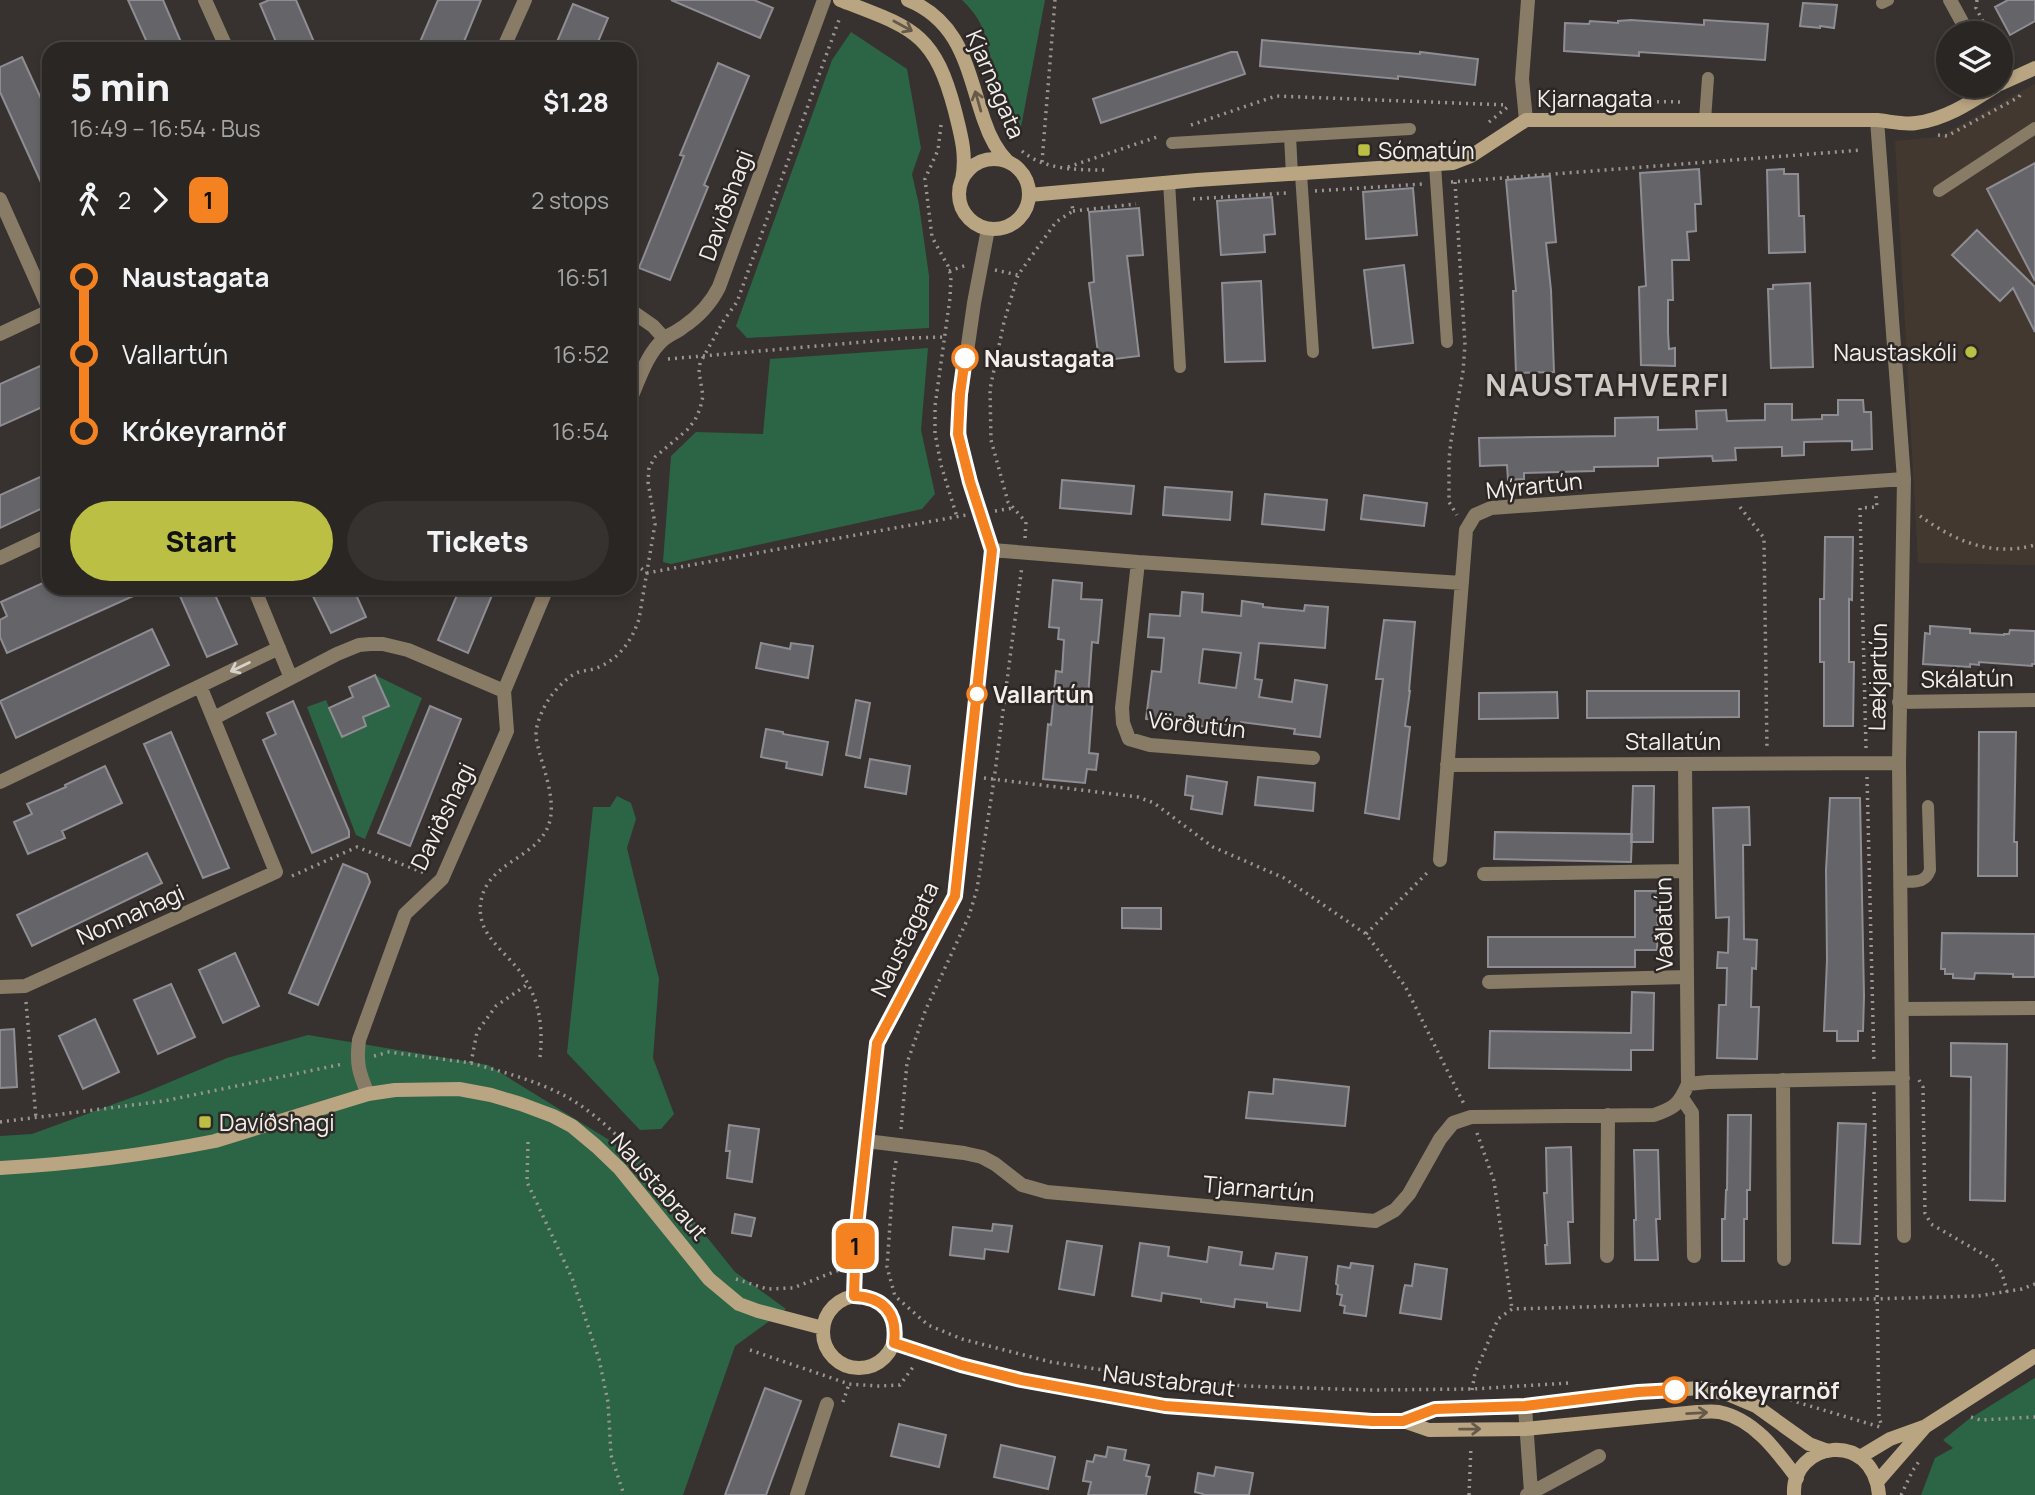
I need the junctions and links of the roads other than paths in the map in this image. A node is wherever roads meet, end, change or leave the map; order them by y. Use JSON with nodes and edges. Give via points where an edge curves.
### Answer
{"nodes":[{"id":1,"x":205,"y":0,"type":"edge"},
{"id":2,"x":525,"y":0,"type":"edge"},
{"id":3,"x":824,"y":0,"type":"edge"},
{"id":4,"x":840,"y":0,"type":"edge"},
{"id":5,"x":908,"y":0,"type":"edge"},
{"id":6,"x":1528,"y":0,"type":"edge"},
{"id":7,"x":1950,"y":0,"type":"edge"},
{"id":8,"x":1961,"y":21,"type":"edge"},
{"id":9,"x":224,"y":42,"type":"edge"},
{"id":10,"x":506,"y":42,"type":"edge"},
{"id":11,"x":2035,"y":68,"type":"edge"},
{"id":12,"x":1708,"y":78,"type":"dead end"},
{"id":13,"x":2013,"y":78,"type":"edge"},
{"id":14,"x":1977,"y":98,"type":"edge"},
{"id":15,"x":1527,"y":120,"type":"junction"},
{"id":16,"x":1705,"y":120,"type":"junction"},
{"id":17,"x":1877,"y":120,"type":"junction"},
{"id":18,"x":2035,"y":128,"type":"edge"},
{"id":19,"x":1410,"y":130,"type":"dead end"},
{"id":20,"x":1290,"y":136,"type":"junction"},
{"id":21,"x":1172,"y":137,"type":"road end"},
{"id":22,"x":1008,"y":162,"type":"junction"},
{"id":23,"x":1435,"y":165,"type":"junction"},
{"id":24,"x":1296,"y":174,"type":"junction"},
{"id":25,"x":962,"y":180,"type":"junction"},
{"id":26,"x":1169,"y":182,"type":"junction"},
{"id":27,"x":1939,"y":191,"type":"dead end"},
{"id":28,"x":1029,"y":195,"type":"junction"},
{"id":29,"x":0,"y":199,"type":"edge"},
{"id":30,"x":988,"y":229,"type":"junction"},
{"id":31,"x":42,"y":294,"type":"edge"},
{"id":32,"x":42,"y":313,"type":"edge"},
{"id":33,"x":637,"y":315,"type":"edge"},
{"id":34,"x":0,"y":334,"type":"edge"},
{"id":35,"x":664,"y":338,"type":"junction"},
{"id":36,"x":1447,"y":342,"type":"dead end"},
{"id":37,"x":1313,"y":352,"type":"dead end"},
{"id":38,"x":1180,"y":367,"type":"dead end"},
{"id":39,"x":637,"y":386,"type":"edge"},
{"id":40,"x":1904,"y":479,"type":"junction"},
{"id":41,"x":42,"y":538,"type":"edge"},
{"id":42,"x":992,"y":550,"type":"junction"},
{"id":43,"x":0,"y":558,"type":"edge"},
{"id":44,"x":1138,"y":562,"type":"junction"},
{"id":45,"x":1462,"y":583,"type":"junction"},
{"id":46,"x":257,"y":595,"type":"edge"},
{"id":47,"x":544,"y":595,"type":"edge"},
{"id":48,"x":279,"y":648,"type":"junction"},
{"id":49,"x":291,"y":677,"type":"junction"},
{"id":50,"x":200,"y":686,"type":"junction"},
{"id":51,"x":504,"y":691,"type":"junction"},
{"id":52,"x":2035,"y":700,"type":"edge"},
{"id":53,"x":1899,"y":702,"type":"junction"},
{"id":54,"x":214,"y":718,"type":"junction"},
{"id":55,"x":1313,"y":758,"type":"dead end"},
{"id":56,"x":1899,"y":763,"type":"junction"},
{"id":57,"x":1685,"y":764,"type":"junction"},
{"id":58,"x":1447,"y":765,"type":"junction"},
{"id":59,"x":0,"y":782,"type":"edge"},
{"id":60,"x":1928,"y":806,"type":"dead end"},
{"id":61,"x":1440,"y":860,"type":"road end"},
{"id":62,"x":1686,"y":871,"type":"junction"},
{"id":63,"x":1484,"y":874,"type":"dead end"},
{"id":64,"x":1900,"y":882,"type":"junction"},
{"id":65,"x":1687,"y":977,"type":"junction"},
{"id":66,"x":1489,"y":982,"type":"dead end"},
{"id":67,"x":0,"y":987,"type":"edge"},
{"id":68,"x":2035,"y":1007,"type":"edge"},
{"id":69,"x":1903,"y":1009,"type":"junction"},
{"id":70,"x":1903,"y":1078,"type":"junction"},
{"id":71,"x":1783,"y":1080,"type":"junction"},
{"id":72,"x":1685,"y":1091,"type":"junction"},
{"id":73,"x":368,"y":1094,"type":"junction"},
{"id":74,"x":1608,"y":1115,"type":"junction"},
{"id":75,"x":866,"y":1141,"type":"junction"},
{"id":76,"x":0,"y":1168,"type":"edge"},
{"id":77,"x":1904,"y":1236,"type":"dead end"},
{"id":78,"x":1607,"y":1256,"type":"dead end"},
{"id":79,"x":1694,"y":1256,"type":"dead end"},
{"id":80,"x":1784,"y":1259,"type":"dead end"},
{"id":81,"x":854,"y":1296,"type":"junction"},
{"id":82,"x":823,"y":1328,"type":"junction"},
{"id":83,"x":894,"y":1343,"type":"junction"},
{"id":84,"x":2035,"y":1356,"type":"edge"},
{"id":85,"x":827,"y":1404,"type":"dead end"},
{"id":86,"x":1525,"y":1406,"type":"junction"},
{"id":87,"x":1403,"y":1421,"type":"junction"},
{"id":88,"x":1926,"y":1426,"type":"junction"},
{"id":89,"x":1525,"y":1429,"type":"junction"},
{"id":90,"x":1828,"y":1451,"type":"junction"},
{"id":91,"x":1599,"y":1456,"type":"dead end"},
{"id":92,"x":1860,"y":1457,"type":"junction"},
{"id":93,"x":1797,"y":1478,"type":"junction"},
{"id":94,"x":1879,"y":1488,"type":"edge"},
{"id":95,"x":1529,"y":1494,"type":"edge"},
{"id":96,"x":797,"y":1495,"type":"edge"},
{"id":97,"x":1794,"y":1495,"type":"edge"}],
"edges":[{"from":1,"to":9,"type":"street"},
{"from":2,"to":10,"type":"street"},
{"from":3,"to":35,"type":"street","name":"Daviðshagi","via":[[719,287],[695,318]]},
{"from":4,"to":25,"type":"street","name":"Kjarnagata","one_way":true,"via":[[904,26],[934,53],[963,143]]},
{"from":22,"to":5,"type":"street","name":"Kjarnagata","one_way":true,"via":[[987,129],[957,43],[940,19]]},
{"from":6,"to":15,"type":"street","via":[[1522,79]]},
{"from":7,"to":8,"type":"street"},
{"from":11,"to":13,"type":"street","name":"Kjarnagata"},
{"from":12,"to":16,"type":"lane"},
{"from":14,"to":17,"type":"street","name":"Kjarnagata","via":[[1938,118],[1913,124]]},
{"from":15,"to":16,"type":"street","name":"Kjarnagata"},
{"from":15,"to":23,"type":"street","name":"Kjarnagata","via":[[1462,160]]},
{"from":16,"to":17,"type":"street","name":"Kjarnagata"},
{"from":17,"to":40,"type":"street","name":"Lækjartún"},
{"from":18,"to":27,"type":"lane"},
{"from":19,"to":20,"type":"lane"},
{"from":20,"to":21,"type":"lane"},
{"from":20,"to":24,"type":"lane"},
{"from":22,"to":25,"type":"street","via":[[987,159],[976,163]]},
{"from":22,"to":28,"type":"street","via":[[1024,175]]},
{"from":23,"to":24,"type":"street","name":"Kjarnagata"},
{"from":23,"to":36,"type":"lane"},
{"from":24,"to":26,"type":"street","name":"Kjarnagata"},
{"from":24,"to":37,"type":"lane","via":[[1302,192]]},
{"from":25,"to":30,"type":"street","via":[[960,203],[965,214]]},
{"from":26,"to":28,"type":"street","name":"Kjarnagata"},
{"from":26,"to":38,"type":"lane"},
{"from":28,"to":30,"type":"street","via":[[1015,222]]},
{"from":29,"to":31,"type":"street"},
{"from":30,"to":42,"type":"street","name":"Naustagata","via":[[958,415],[962,455]]},
{"from":32,"to":34,"type":"street"},
{"from":33,"to":35,"type":"street"},
{"from":35,"to":39,"type":"street","name":"Daviðshagi"},
{"from":40,"to":45,"type":"street","name":"Mýrartún","via":[[1491,508],[1475,515],[1466,530]]},
{"from":40,"to":53,"type":"street","name":"Lækjartún"},
{"from":41,"to":43,"type":"street"},
{"from":42,"to":44,"type":"street"},
{"from":42,"to":75,"type":"street","name":"Naustagata","via":[[955,896],[877,1043]]},
{"from":44,"to":45,"type":"street"},
{"from":44,"to":55,"type":"street","name":"Vörðutún","via":[[1122,708],[1129,739],[1150,745]]},
{"from":45,"to":58,"type":"street","name":"Mýrartún"},
{"from":46,"to":48,"type":"street"},
{"from":47,"to":51,"type":"street","name":"Daviðshagi"},
{"from":48,"to":49,"type":"street"},
{"from":48,"to":50,"type":"street","one_way":true},
{"from":49,"to":51,"type":"street","via":[[359,645],[383,644]]},
{"from":49,"to":54,"type":"street"},
{"from":50,"to":54,"type":"street"},
{"from":50,"to":59,"type":"street"},
{"from":51,"to":73,"type":"street","name":"Daviðshagi","via":[[506,731],[442,879],[405,914],[359,1040],[357,1061]]},
{"from":52,"to":53,"type":"street","name":"Skálatún"},
{"from":53,"to":56,"type":"street","name":"Lækjartún"},
{"from":54,"to":67,"type":"street","name":"Nonnahagi","via":[[276,872],[25,986]]},
{"from":56,"to":57,"type":"street","name":"Stallatún"},
{"from":56,"to":64,"type":"street","name":"Lækjartún"},
{"from":57,"to":58,"type":"street","name":"Stallatún"},
{"from":57,"to":62,"type":"street","name":"Vaðlatún"},
{"from":58,"to":61,"type":"street","name":"Mýrartún"},
{"from":60,"to":64,"type":"lane","via":[[1930,870],[1921,881]]},
{"from":62,"to":63,"type":"street"},
{"from":62,"to":65,"type":"street","name":"Vaðlatún"},
{"from":64,"to":69,"type":"street","name":"Lækjartún"},
{"from":65,"to":66,"type":"street"},
{"from":65,"to":72,"type":"street","name":"Vaðlatún"},
{"from":68,"to":69,"type":"street"},
{"from":69,"to":70,"type":"street","name":"Lækjartún"},
{"from":70,"to":71,"type":"street"},
{"from":70,"to":77,"type":"street","name":"Lækjartún"},
{"from":71,"to":72,"type":"street","via":[[1708,1082]]},
{"from":71,"to":80,"type":"street"},
{"from":72,"to":74,"type":"street","via":[[1672,1109],[1654,1115]]},
{"from":72,"to":79,"type":"street","via":[[1692,1113]]},
{"from":73,"to":76,"type":"street","name":"Naustabraut","via":[[206,1143]]},
{"from":73,"to":82,"type":"street","name":"Naustabraut","via":[[459,1089],[553,1116],[572,1126],[620,1169],[709,1279],[738,1304]]},
{"from":74,"to":75,"type":"street","name":"Tjarnartún","via":[[1471,1117],[1453,1123],[1409,1194],[1375,1222],[1047,1192],[1022,1185],[982,1157]]},
{"from":74,"to":78,"type":"street"},
{"from":75,"to":81,"type":"street","name":"Naustagata"},
{"from":81,"to":82,"type":"street","via":[[836,1304]]},
{"from":81,"to":83,"type":"street","via":[[866,1296],[887,1309],[896,1331]]},
{"from":82,"to":83,"type":"street","via":[[835,1360],[857,1369],[880,1362]]},
{"from":83,"to":87,"type":"street","name":"Naustabraut","via":[[1021,1380],[1165,1406]]},
{"from":84,"to":88,"type":"street"},
{"from":85,"to":96,"type":"street"},
{"from":86,"to":87,"type":"street","name":"Naustabraut","via":[[1435,1409]]},
{"from":86,"to":89,"type":"street"},
{"from":86,"to":90,"type":"street","name":"Naustabraut","via":[[1701,1388],[1756,1406],[1809,1444]]},
{"from":87,"to":89,"type":"street","name":"Naustabraut","one_way":true,"via":[[1429,1430]]},
{"from":88,"to":92,"type":"street"},
{"from":88,"to":94,"type":"street"},
{"from":89,"to":93,"type":"street","name":"Naustabraut","one_way":true,"via":[[1719,1412],[1745,1422],[1776,1449]]},
{"from":89,"to":95,"type":"street"},
{"from":90,"to":92,"type":"street","name":"Naustabraut"},
{"from":90,"to":93,"type":"street","via":[[1804,1465]]},
{"from":91,"to":95,"type":"street"},
{"from":92,"to":94,"type":"street","via":[[1868,1463]]},
{"from":93,"to":97,"type":"street"}]}
